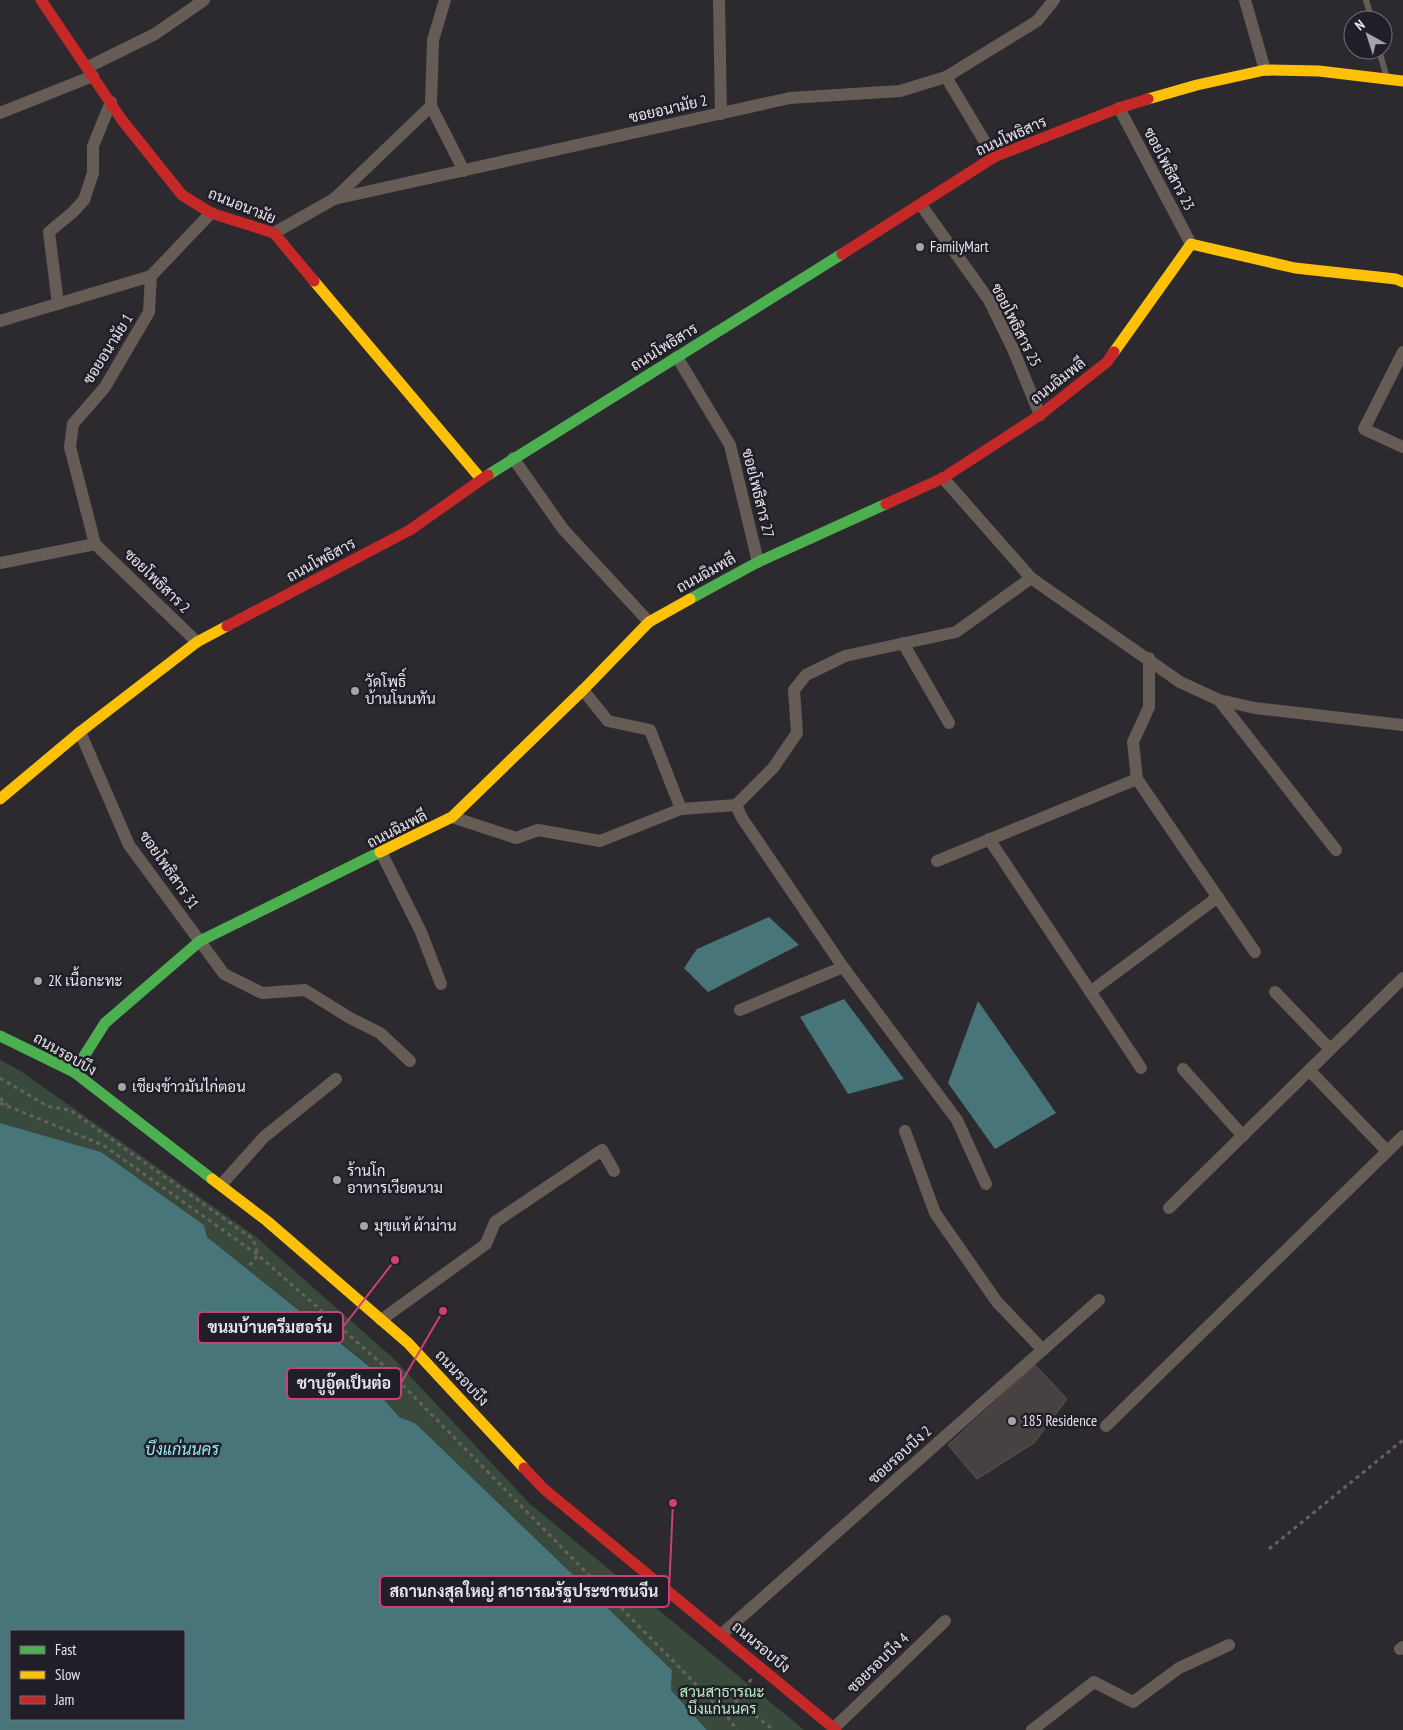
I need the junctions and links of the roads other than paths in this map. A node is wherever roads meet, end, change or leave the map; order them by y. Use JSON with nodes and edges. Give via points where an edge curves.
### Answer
{"nodes":[{"id":1,"x":42,"y":0,"type":"edge"},
{"id":2,"x":204,"y":0,"type":"edge"},
{"id":3,"x":444,"y":0,"type":"edge"},
{"id":4,"x":719,"y":0,"type":"edge"},
{"id":5,"x":1054,"y":0,"type":"edge"},
{"id":6,"x":1245,"y":0,"type":"edge"},
{"id":7,"x":1382,"y":60,"type":"edge"},
{"id":8,"x":1265,"y":70,"type":"junction"},
{"id":9,"x":91,"y":72,"type":"junction"},
{"id":10,"x":946,"y":77,"type":"junction"},
{"id":11,"x":1387,"y":80,"type":"junction"},
{"id":12,"x":1403,"y":81,"type":"edge"},
{"id":13,"x":111,"y":102,"type":"junction"},
{"id":14,"x":431,"y":106,"type":"junction"},
{"id":15,"x":1119,"y":108,"type":"junction"},
{"id":16,"x":0,"y":112,"type":"edge"},
{"id":17,"x":721,"y":114,"type":"junction"},
{"id":18,"x":994,"y":157,"type":"junction"},
{"id":19,"x":464,"y":171,"type":"junction"},
{"id":20,"x":334,"y":199,"type":"junction"},
{"id":21,"x":921,"y":205,"type":"junction"},
{"id":22,"x":211,"y":213,"type":"junction"},
{"id":23,"x":274,"y":233,"type":"junction"},
{"id":24,"x":1190,"y":244,"type":"junction"},
{"id":25,"x":151,"y":276,"type":"junction"},
{"id":26,"x":1403,"y":282,"type":"edge"},
{"id":27,"x":58,"y":304,"type":"junction"},
{"id":28,"x":0,"y":321,"type":"edge"},
{"id":29,"x":1403,"y":352,"type":"edge"},
{"id":30,"x":677,"y":357,"type":"junction"},
{"id":31,"x":1040,"y":415,"type":"junction"},
{"id":32,"x":1403,"y":447,"type":"edge"},
{"id":33,"x":512,"y":458,"type":"junction"},
{"id":34,"x":943,"y":478,"type":"junction"},
{"id":35,"x":481,"y":479,"type":"junction"},
{"id":36,"x":95,"y":544,"type":"junction"},
{"id":37,"x":758,"y":562,"type":"junction"},
{"id":38,"x":0,"y":563,"type":"edge"},
{"id":39,"x":1031,"y":578,"type":"junction"},
{"id":40,"x":649,"y":622,"type":"junction"},
{"id":41,"x":197,"y":642,"type":"junction"},
{"id":42,"x":903,"y":643,"type":"junction"},
{"id":43,"x":1149,"y":658,"type":"junction"},
{"id":44,"x":584,"y":690,"type":"junction"},
{"id":45,"x":1219,"y":700,"type":"junction"},
{"id":46,"x":949,"y":723,"type":"dead end"},
{"id":47,"x":1403,"y":725,"type":"edge"},
{"id":48,"x":80,"y":732,"type":"junction"},
{"id":49,"x":1137,"y":779,"type":"junction"},
{"id":50,"x":0,"y":799,"type":"edge"},
{"id":51,"x":736,"y":805,"type":"junction"},
{"id":52,"x":681,"y":809,"type":"junction"},
{"id":53,"x":452,"y":817,"type":"junction"},
{"id":54,"x":989,"y":839,"type":"junction"},
{"id":55,"x":1336,"y":850,"type":"dead end"},
{"id":56,"x":382,"y":854,"type":"junction"},
{"id":57,"x":937,"y":861,"type":"dead end"},
{"id":58,"x":1218,"y":897,"type":"junction"},
{"id":59,"x":200,"y":941,"type":"junction"},
{"id":60,"x":1255,"y":952,"type":"dead end"},
{"id":61,"x":844,"y":967,"type":"junction"},
{"id":62,"x":1403,"y":978,"type":"edge"},
{"id":63,"x":441,"y":984,"type":"dead end"},
{"id":64,"x":1090,"y":992,"type":"junction"},
{"id":65,"x":1275,"y":992,"type":"dead end"},
{"id":66,"x":740,"y":1010,"type":"dead end"},
{"id":67,"x":0,"y":1036,"type":"edge"},
{"id":68,"x":1330,"y":1049,"type":"junction"},
{"id":69,"x":410,"y":1061,"type":"dead end"},
{"id":70,"x":1141,"y":1068,"type":"dead end"},
{"id":71,"x":1183,"y":1069,"type":"dead end"},
{"id":72,"x":1310,"y":1070,"type":"junction"},
{"id":73,"x":74,"y":1072,"type":"junction"},
{"id":74,"x":336,"y":1079,"type":"dead end"},
{"id":75,"x":905,"y":1131,"type":"dead end"},
{"id":76,"x":1243,"y":1136,"type":"junction"},
{"id":77,"x":1403,"y":1136,"type":"edge"},
{"id":78,"x":1387,"y":1151,"type":"junction"},
{"id":79,"x":614,"y":1172,"type":"dead end"},
{"id":80,"x":986,"y":1184,"type":"dead end"},
{"id":81,"x":221,"y":1185,"type":"junction"},
{"id":82,"x":1169,"y":1208,"type":"dead end"},
{"id":83,"x":1099,"y":1300,"type":"dead end"},
{"id":84,"x":381,"y":1320,"type":"junction"},
{"id":85,"x":1043,"y":1350,"type":"junction"},
{"id":86,"x":1106,"y":1426,"type":"dead end"},
{"id":87,"x":945,"y":1621,"type":"dead end"},
{"id":88,"x":722,"y":1634,"type":"junction"},
{"id":89,"x":1229,"y":1645,"type":"dead end"},
{"id":90,"x":835,"y":1729,"type":"edge"},
{"id":91,"x":1032,"y":1730,"type":"edge"}],
"edges":[{"from":1,"to":9,"type":"street","name":"ถนนอนามัย"},
{"from":2,"to":9,"type":"street"},
{"from":3,"to":14,"type":"street","via":[[434,40]]},
{"from":4,"to":17,"type":"street"},
{"from":5,"to":10,"type":"street","name":"ซอยอนามัย 2","via":[[1037,21]]},
{"from":6,"to":8,"type":"street"},
{"from":7,"to":11,"type":"lane"},
{"from":8,"to":11,"type":"street","name":"ถนนโพธิสาร","via":[[1318,71]]},
{"from":8,"to":15,"type":"street","name":"ถนนโพธิสาร","via":[[1197,85]]},
{"from":9,"to":13,"type":"street","name":"ถนนอนามัย"},
{"from":9,"to":16,"type":"street"},
{"from":10,"to":17,"type":"street","name":"ซอยอนามัย 2","via":[[900,91],[790,98]]},
{"from":10,"to":18,"type":"street"},
{"from":11,"to":12,"type":"street","name":"ถนนโพธิสาร"},
{"from":13,"to":22,"type":"street","name":"ถนนอนามัย","via":[[182,195]]},
{"from":13,"to":27,"type":"street","via":[[93,146],[93,173],[84,200],[48,232]]},
{"from":14,"to":19,"type":"street"},
{"from":14,"to":20,"type":"street"},
{"from":15,"to":18,"type":"street","name":"ถนนโพธิสาร"},
{"from":15,"to":24,"type":"street","name":"ซอยโพธิสาร 23"},
{"from":17,"to":19,"type":"street","name":"ซอยอนามัย 2"},
{"from":18,"to":21,"type":"street","name":"ถนนโพธิสาร"},
{"from":19,"to":20,"type":"street","name":"ซอยอนามัย 2"},
{"from":20,"to":23,"type":"street","name":"ซอยอนามัย 2"},
{"from":21,"to":30,"type":"street","name":"ถนนโพธิสาร"},
{"from":21,"to":31,"type":"street","name":"ซอยโพธิสาร 25","via":[[989,300],[1014,349]]},
{"from":22,"to":23,"type":"street","name":"ถนนอนามัย"},
{"from":22,"to":25,"type":"street"},
{"from":23,"to":35,"type":"street","name":"ถนนอนามัย"},
{"from":24,"to":26,"type":"street","via":[[1295,268],[1396,278]]},
{"from":24,"to":31,"type":"street","name":"ถนนฉิมพลี","via":[[1107,362]]},
{"from":25,"to":27,"type":"street"},
{"from":25,"to":36,"type":"street","name":"ซอยอนามัย 1","via":[[149,312],[105,387],[73,424],[70,448]]},
{"from":27,"to":28,"type":"street"},
{"from":29,"to":32,"type":"street","via":[[1364,429]]},
{"from":30,"to":33,"type":"street","name":"ถนนโพธิสาร"},
{"from":30,"to":37,"type":"street","name":"ซอยโพธิสาร 27","via":[[730,445]]},
{"from":31,"to":34,"type":"street","name":"ถนนฉิมพลี"},
{"from":33,"to":35,"type":"street","name":"ถนนโพธิสาร"},
{"from":33,"to":40,"type":"street","via":[[563,529]]},
{"from":34,"to":37,"type":"street","name":"ถนนฉิมพลี"},
{"from":34,"to":39,"type":"street"},
{"from":35,"to":41,"type":"street","name":"ถนนโพธิสาร","via":[[410,530]]},
{"from":36,"to":38,"type":"street"},
{"from":36,"to":41,"type":"street","name":"ซอยโพธิสาร 2"},
{"from":37,"to":40,"type":"street","name":"ถนนฉิมพลี"},
{"from":39,"to":42,"type":"street","via":[[956,632]]},
{"from":39,"to":43,"type":"street"},
{"from":40,"to":44,"type":"street","name":"ถนนฉิมพลี"},
{"from":41,"to":48,"type":"street","name":"ถนนโพธิสาร"},
{"from":42,"to":46,"type":"street"},
{"from":42,"to":51,"type":"street","via":[[845,656],[806,675],[794,690],[797,734],[773,768]]},
{"from":43,"to":45,"type":"street","via":[[1180,682]]},
{"from":43,"to":49,"type":"street","via":[[1150,707],[1133,742]]},
{"from":44,"to":52,"type":"street","via":[[608,721],[650,730]]},
{"from":44,"to":53,"type":"street","name":"ถนนฉิมพลี"},
{"from":45,"to":47,"type":"street","via":[[1255,708]]},
{"from":45,"to":55,"type":"street"},
{"from":48,"to":50,"type":"street","name":"ถนนโพธิสาร"},
{"from":48,"to":59,"type":"street","name":"ซอยโพธิสาร 31","via":[[130,845]]},
{"from":49,"to":54,"type":"street"},
{"from":49,"to":58,"type":"street"},
{"from":51,"to":52,"type":"street"},
{"from":51,"to":61,"type":"street"},
{"from":52,"to":53,"type":"street","via":[[600,840],[538,830],[516,838]]},
{"from":53,"to":56,"type":"street","name":"ถนนฉิมพลี"},
{"from":54,"to":57,"type":"street"},
{"from":54,"to":64,"type":"street"},
{"from":56,"to":59,"type":"street","name":"ถนนฉิมพลี","via":[[265,907]]},
{"from":56,"to":63,"type":"street","via":[[421,932]]},
{"from":58,"to":60,"type":"street"},
{"from":58,"to":64,"type":"street"},
{"from":59,"to":69,"type":"street","name":"ซอยโพธิสาร 31","via":[[224,974],[262,993],[305,990],[380,1033]]},
{"from":59,"to":73,"type":"street","name":"ถนนฉิมพลี","via":[[105,1023]]},
{"from":61,"to":66,"type":"street"},
{"from":61,"to":80,"type":"street","via":[[957,1120]]},
{"from":62,"to":68,"type":"street"},
{"from":64,"to":70,"type":"street"},
{"from":65,"to":68,"type":"street"},
{"from":67,"to":73,"type":"street","name":"ถนนรอบบึง"},
{"from":68,"to":72,"type":"street"},
{"from":71,"to":76,"type":"street"},
{"from":72,"to":76,"type":"street"},
{"from":72,"to":78,"type":"street"},
{"from":73,"to":81,"type":"street","name":"ถนนรอบบึง"},
{"from":74,"to":81,"type":"street","via":[[264,1137]]},
{"from":75,"to":85,"type":"street","via":[[935,1214],[997,1302]]},
{"from":76,"to":82,"type":"street"},
{"from":77,"to":78,"type":"street"},
{"from":78,"to":86,"type":"street"},
{"from":79,"to":84,"type":"street","via":[[602,1150],[495,1222],[486,1244]]},
{"from":81,"to":84,"type":"street","name":"ถนนรอบบึง"},
{"from":83,"to":85,"type":"street","name":"ซอยรอบบึง 2"},
{"from":84,"to":88,"type":"street","name":"ถนนรอบบึง","via":[[408,1343],[544,1489]]},
{"from":85,"to":88,"type":"street","name":"ซอยรอบบึง 2"},
{"from":87,"to":90,"type":"street","name":"ซอยรอบบึง 4"},
{"from":88,"to":90,"type":"street","name":"ถนนรอบบึง"},
{"from":89,"to":91,"type":"street","via":[[1179,1668],[1133,1702],[1094,1682]]}]}
